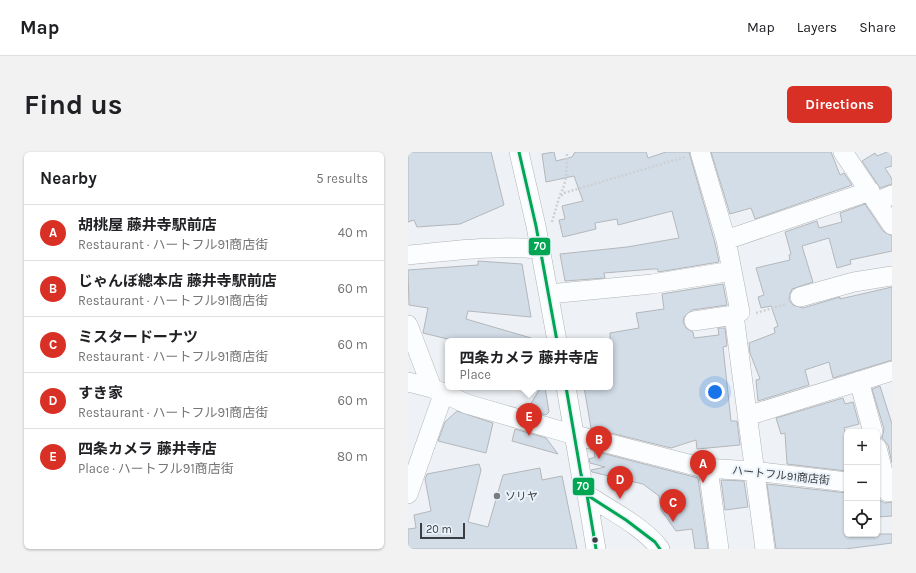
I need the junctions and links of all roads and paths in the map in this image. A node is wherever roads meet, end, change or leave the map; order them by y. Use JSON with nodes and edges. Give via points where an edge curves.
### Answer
{"nodes":[{"id":1,"x":519,"y":152,"type":"edge"},
{"id":2,"x":568,"y":152,"type":"edge"},
{"id":3,"x":700,"y":152,"type":"edge"},
{"id":4,"x":844,"y":152,"type":"edge"},
{"id":5,"x":879,"y":196,"type":"edge"},
{"id":6,"x":559,"y":198,"type":"junction"},
{"id":7,"x":546,"y":224,"type":"dead end"},
{"id":8,"x":892,"y":224,"type":"edge"},
{"id":9,"x":726,"y":240,"type":"junction"},
{"id":10,"x":540,"y":249,"type":"junction"},
{"id":11,"x":408,"y":255,"type":"edge"},
{"id":12,"x":732,"y":271,"type":"junction"},
{"id":13,"x":892,"y":276,"type":"edge"},
{"id":14,"x":549,"y":294,"type":"junction"},
{"id":15,"x":800,"y":297,"type":"joint"},
{"id":16,"x":734,"y":318,"type":"junction"},
{"id":17,"x":694,"y":321,"type":"dead end"},
{"id":18,"x":408,"y":325,"type":"edge"},
{"id":19,"x":557,"y":338,"type":"edge"},
{"id":20,"x":892,"y":371,"type":"edge"},
{"id":21,"x":859,"y":381,"type":"junction"},
{"id":22,"x":408,"y":382,"type":"edge"},
{"id":23,"x":438,"y":390,"type":"junction"},
{"id":24,"x":567,"y":390,"type":"edge"},
{"id":25,"x":747,"y":416,"type":"junction"},
{"id":26,"x":872,"y":429,"type":"edge"},
{"id":27,"x":575,"y":435,"type":"junction"},
{"id":28,"x":880,"y":462,"type":"edge"},
{"id":29,"x":708,"y":468,"type":"junction"},
{"id":30,"x":753,"y":471,"type":"junction"},
{"id":31,"x":844,"y":482,"type":"edge"},
{"id":32,"x":886,"y":491,"type":"edge"},
{"id":33,"x":408,"y":494,"type":"edge"},
{"id":34,"x":587,"y":495,"type":"junction"},
{"id":35,"x":596,"y":549,"type":"edge"},
{"id":36,"x":660,"y":549,"type":"edge"},
{"id":37,"x":719,"y":549,"type":"edge"},
{"id":38,"x":765,"y":549,"type":"edge"}],
"edges":[{"from":1,"to":10,"type":"street"},
{"from":2,"to":6,"type":"path","via":[[565,186]]},
{"from":3,"to":6,"type":"path","via":[[564,194]]},
{"from":3,"to":9,"type":"street"},
{"from":4,"to":5,"type":"street"},
{"from":5,"to":8,"type":"street"},
{"from":5,"to":9,"type":"street"},
{"from":6,"to":7,"type":"path","via":[[553,222]]},
{"from":9,"to":12,"type":"street"},
{"from":10,"to":11,"type":"street","via":[[476,249]]},
{"from":10,"to":14,"type":"street"},
{"from":12,"to":14,"type":"street","via":[[652,284]]},
{"from":12,"to":16,"type":"street","via":[[740,312]]},
{"from":13,"to":15,"type":"street","via":[[854,282]]},
{"from":14,"to":19,"type":"street"},
{"from":15,"to":16,"type":"path","via":[[797,301]]},
{"from":16,"to":17,"type":"street"},
{"from":16,"to":25,"type":"street"},
{"from":18,"to":23,"type":"street"},
{"from":20,"to":21,"type":"street"},
{"from":21,"to":25,"type":"street"},
{"from":21,"to":26,"type":"street"},
{"from":22,"to":23,"type":"street","name":"ハートフル91商店街"},
{"from":23,"to":27,"type":"street","name":"ハートフル91商店街","via":[[467,404]]},
{"from":23,"to":33,"type":"street"},
{"from":24,"to":27,"type":"street"},
{"from":25,"to":30,"type":"street"},
{"from":27,"to":29,"type":"street","name":"ハートフル91商店街"},
{"from":27,"to":34,"type":"street","via":[[583,486]]},
{"from":28,"to":32,"type":"street"},
{"from":29,"to":30,"type":"street","name":"ハートフル91商店街"},
{"from":29,"to":37,"type":"street"},
{"from":30,"to":31,"type":"street","name":"ハートフル91商店街"},
{"from":30,"to":38,"type":"street"},
{"from":34,"to":35,"type":"street"},
{"from":34,"to":36,"type":"street","via":[[655,542]]}]}
